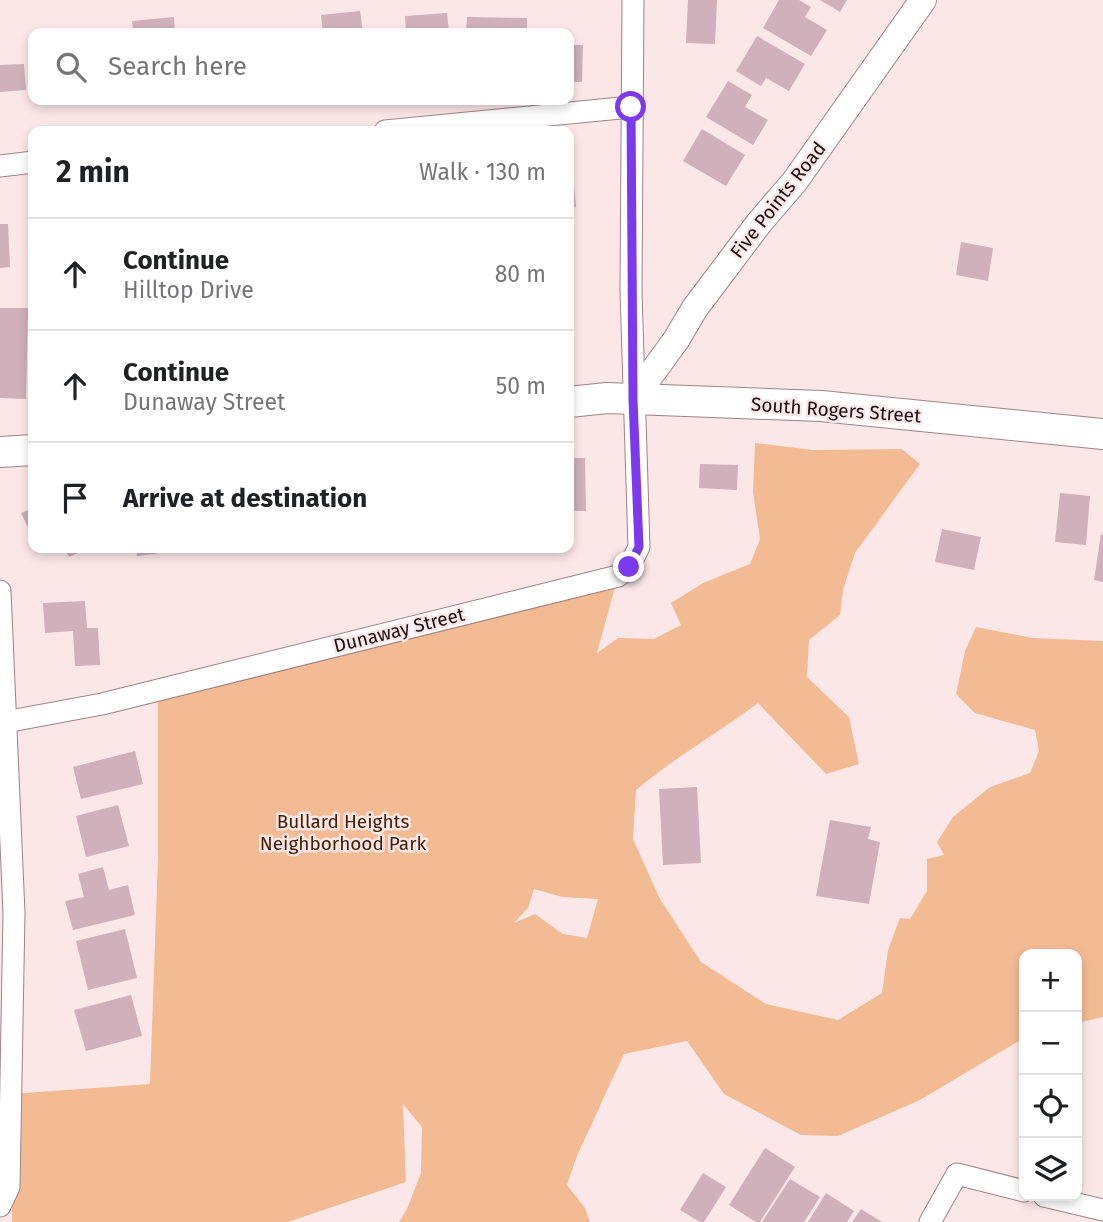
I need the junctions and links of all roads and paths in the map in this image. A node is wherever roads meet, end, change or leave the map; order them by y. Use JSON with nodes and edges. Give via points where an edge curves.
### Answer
{"nodes":[{"id":1,"x":633,"y":0,"type":"edge"},
{"id":2,"x":923,"y":0,"type":"edge"},
{"id":3,"x":631,"y":107,"type":"junction"},
{"id":4,"x":437,"y":126,"type":"edge"},
{"id":5,"x":28,"y":163,"type":"edge"},
{"id":6,"x":0,"y":166,"type":"edge"},
{"id":7,"x":633,"y":399,"type":"junction"},
{"id":8,"x":574,"y":401,"type":"edge"},
{"id":9,"x":1103,"y":434,"type":"edge"},
{"id":10,"x":28,"y":450,"type":"edge"},
{"id":11,"x":0,"y":452,"type":"edge"},
{"id":12,"x":0,"y":591,"type":"edge"},
{"id":13,"x":3,"y":722,"type":"edge"},
{"id":14,"x":1019,"y":1190,"type":"edge"},
{"id":15,"x":1065,"y":1201,"type":"edge"},
{"id":16,"x":0,"y":1205,"type":"edge"},
{"id":17,"x":1103,"y":1210,"type":"edge"},
{"id":18,"x":930,"y":1222,"type":"edge"}],
"edges":[{"from":1,"to":3,"type":"street","name":"Dunaway Street"},
{"from":2,"to":7,"type":"street","name":"Five Points Road"},
{"from":3,"to":4,"type":"street"},
{"from":3,"to":7,"type":"street","name":"Dunaway Street"},
{"from":5,"to":6,"type":"street"},
{"from":7,"to":8,"type":"main road","name":"South Rogers Street"},
{"from":7,"to":9,"type":"main road","name":"South Rogers Street","via":[[821,406]]},
{"from":7,"to":13,"type":"street","name":"Dunaway Street","via":[[639,547],[629,567],[618,576],[102,704]]},
{"from":10,"to":11,"type":"main road"},
{"from":12,"to":13,"type":"street"},
{"from":13,"to":16,"type":"street","via":[[14,913],[9,1187]]},
{"from":14,"to":18,"type":"street","via":[[957,1174]]},
{"from":15,"to":17,"type":"street"}]}
